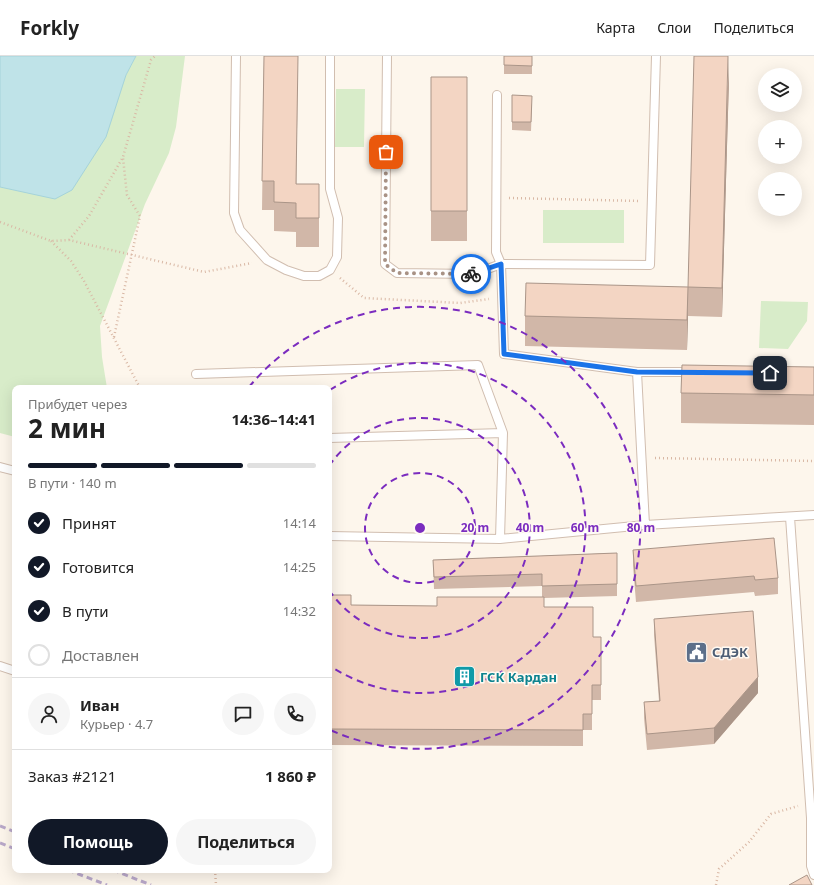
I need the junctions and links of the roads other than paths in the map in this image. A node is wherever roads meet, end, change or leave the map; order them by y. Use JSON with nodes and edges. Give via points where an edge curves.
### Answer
{"nodes":[{"id":1,"x":236,"y":56,"type":"edge"},
{"id":2,"x":330,"y":56,"type":"edge"},
{"id":3,"x":387,"y":56,"type":"edge"},
{"id":4,"x":656,"y":56,"type":"edge"},
{"id":5,"x":497,"y":95,"type":"dead end"},
{"id":6,"x":501,"y":264,"type":"junction"},
{"id":7,"x":637,"y":372,"type":"junction"},
{"id":8,"x":699,"y":372,"type":"edge"},
{"id":9,"x":196,"y":374,"type":"dead end"},
{"id":10,"x":502,"y":433,"type":"junction"},
{"id":11,"x":332,"y":438,"type":"edge"},
{"id":12,"x":0,"y":467,"type":"edge"},
{"id":13,"x":12,"y":470,"type":"edge"},
{"id":14,"x":814,"y":515,"type":"edge"},
{"id":15,"x":790,"y":517,"type":"junction"},
{"id":16,"x":645,"y":525,"type":"junction"},
{"id":17,"x":332,"y":536,"type":"edge"},
{"id":18,"x":500,"y":539,"type":"junction"},
{"id":19,"x":0,"y":666,"type":"edge"},
{"id":20,"x":12,"y":670,"type":"edge"},
{"id":21,"x":813,"y":818,"type":"edge"},
{"id":22,"x":814,"y":875,"type":"edge"}],
"edges":[{"from":1,"to":2,"type":"lane","via":[[234,213],[240,230],[268,261],[304,276],[319,276],[330,270],[338,257],[338,218],[330,189]]},
{"from":3,"to":6,"type":"lane","via":[[385,264],[397,273],[474,274]]},
{"from":4,"to":6,"type":"lane","via":[[650,265]]},
{"from":5,"to":6,"type":"lane","via":[[496,252]]},
{"from":6,"to":7,"type":"lane","via":[[504,354]]},
{"from":7,"to":8,"type":"lane"},
{"from":7,"to":16,"type":"lane"},
{"from":9,"to":10,"type":"lane","via":[[478,365]]},
{"from":10,"to":11,"type":"lane"},
{"from":10,"to":18,"type":"lane"},
{"from":12,"to":13,"type":"lane"},
{"from":14,"to":15,"type":"lane"},
{"from":15,"to":16,"type":"lane"},
{"from":15,"to":21,"type":"lane"},
{"from":16,"to":18,"type":"lane"},
{"from":17,"to":18,"type":"lane"},
{"from":19,"to":20,"type":"lane"},
{"from":21,"to":22,"type":"lane","via":[[811,866]]}]}
